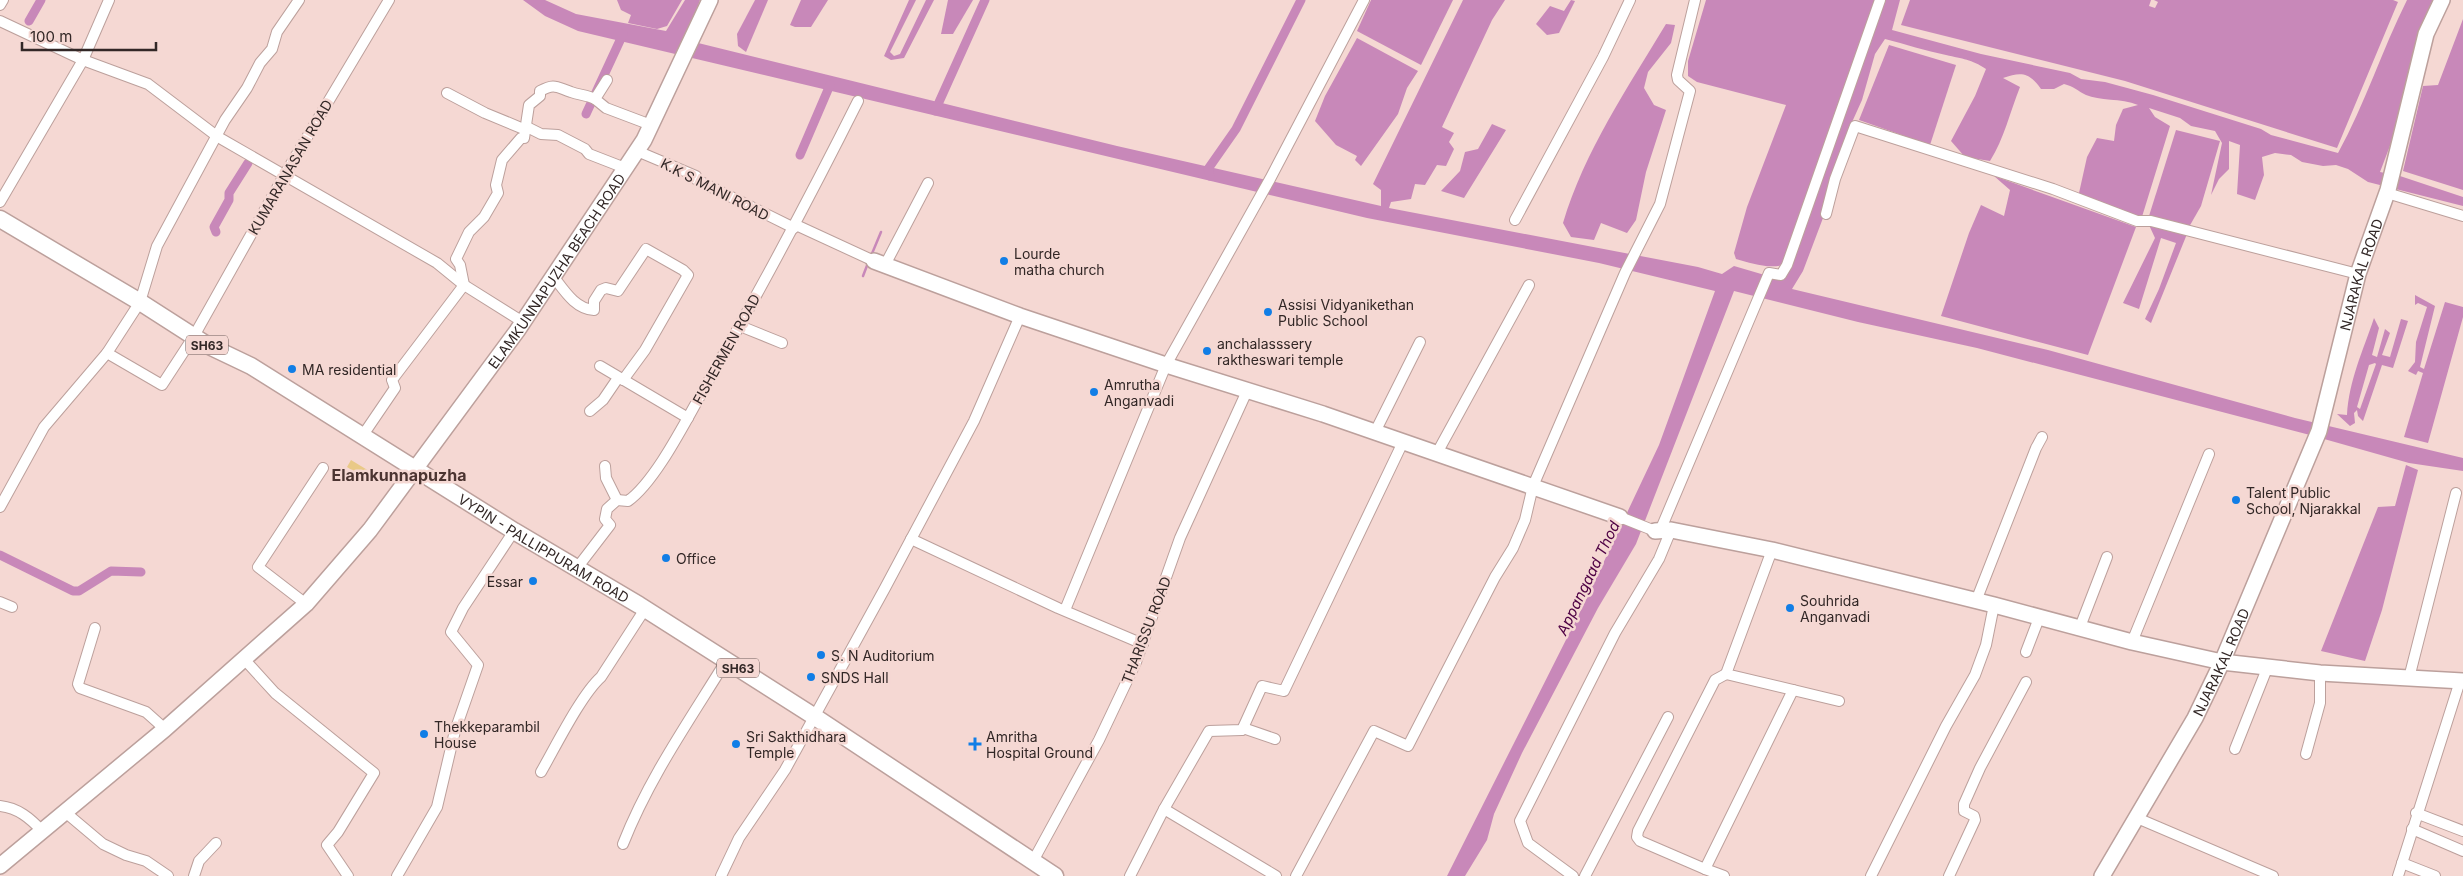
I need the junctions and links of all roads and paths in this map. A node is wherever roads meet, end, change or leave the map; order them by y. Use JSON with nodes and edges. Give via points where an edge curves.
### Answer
{"nodes":[{"id":1,"x":3,"y":0,"type":"edge"},
{"id":2,"x":109,"y":0,"type":"edge"},
{"id":3,"x":299,"y":0,"type":"edge"},
{"id":4,"x":389,"y":0,"type":"edge"},
{"id":5,"x":710,"y":0,"type":"edge"},
{"id":6,"x":1364,"y":0,"type":"edge"},
{"id":7,"x":1630,"y":0,"type":"edge"},
{"id":8,"x":1695,"y":0,"type":"edge"},
{"id":9,"x":1880,"y":0,"type":"edge"},
{"id":10,"x":2442,"y":0,"type":"edge"},
{"id":11,"x":0,"y":5,"type":"edge"},
{"id":12,"x":0,"y":21,"type":"edge"},
{"id":13,"x":82,"y":60,"type":"junction"},
{"id":14,"x":607,"y":80,"type":"dead end"},
{"id":15,"x":447,"y":93,"type":"dead end"},
{"id":16,"x":593,"y":98,"type":"junction"},
{"id":17,"x":858,"y":102,"type":"dead end"},
{"id":18,"x":651,"y":125,"type":"junction"},
{"id":19,"x":526,"y":129,"type":"junction"},
{"id":20,"x":218,"y":137,"type":"junction"},
{"id":21,"x":637,"y":151,"type":"junction"},
{"id":22,"x":625,"y":168,"type":"junction"},
{"id":23,"x":285,"y":174,"type":"junction"},
{"id":24,"x":928,"y":183,"type":"dead end"},
{"id":25,"x":2388,"y":191,"type":"junction"},
{"id":26,"x":0,"y":202,"type":"edge"},
{"id":27,"x":1826,"y":214,"type":"dead end"},
{"id":28,"x":2463,"y":216,"type":"edge"},
{"id":29,"x":0,"y":219,"type":"edge"},
{"id":30,"x":1515,"y":220,"type":"dead end"},
{"id":31,"x":795,"y":226,"type":"junction"},
{"id":32,"x":874,"y":261,"type":"junction"},
{"id":33,"x":2358,"y":274,"type":"junction"},
{"id":34,"x":553,"y":276,"type":"junction"},
{"id":35,"x":464,"y":285,"type":"junction"},
{"id":36,"x":1529,"y":285,"type":"dead end"},
{"id":37,"x":140,"y":302,"type":"junction"},
{"id":38,"x":1020,"y":316,"type":"junction"},
{"id":39,"x":523,"y":322,"type":"junction"},
{"id":40,"x":740,"y":326,"type":"junction"},
{"id":41,"x":194,"y":336,"type":"junction"},
{"id":42,"x":782,"y":342,"type":"dead end"},
{"id":43,"x":1420,"y":342,"type":"dead end"},
{"id":44,"x":107,"y":353,"type":"junction"},
{"id":45,"x":1166,"y":365,"type":"junction"},
{"id":46,"x":600,"y":366,"type":"dead end"},
{"id":47,"x":621,"y":379,"type":"junction"},
{"id":48,"x":1247,"y":392,"type":"junction"},
{"id":49,"x":590,"y":412,"type":"dead end"},
{"id":50,"x":688,"y":418,"type":"junction"},
{"id":51,"x":1375,"y":432,"type":"junction"},
{"id":52,"x":363,"y":435,"type":"junction"},
{"id":53,"x":2042,"y":437,"type":"dead end"},
{"id":54,"x":1403,"y":442,"type":"junction"},
{"id":55,"x":1437,"y":453,"type":"junction"},
{"id":56,"x":2208,"y":454,"type":"dead end"},
{"id":57,"x":605,"y":466,"type":"dead end"},
{"id":58,"x":323,"y":468,"type":"dead end"},
{"id":59,"x":416,"y":468,"type":"junction"},
{"id":60,"x":1533,"y":486,"type":"junction"},
{"id":61,"x":2456,"y":493,"type":"dead end"},
{"id":62,"x":617,"y":500,"type":"junction"},
{"id":63,"x":0,"y":507,"type":"edge"},
{"id":64,"x":1620,"y":517,"type":"joint"},
{"id":65,"x":514,"y":531,"type":"junction"},
{"id":66,"x":1662,"y":531,"type":"junction"},
{"id":67,"x":911,"y":538,"type":"junction"},
{"id":68,"x":1772,"y":550,"type":"junction"},
{"id":69,"x":2107,"y":556,"type":"dead end"},
{"id":70,"x":576,"y":568,"type":"junction"},
{"id":71,"x":1976,"y":601,"type":"junction"},
{"id":72,"x":0,"y":602,"type":"edge"},
{"id":73,"x":306,"y":604,"type":"junction"},
{"id":74,"x":1994,"y":605,"type":"junction"},
{"id":75,"x":12,"y":607,"type":"dead end"},
{"id":76,"x":645,"y":609,"type":"junction"},
{"id":77,"x":1065,"y":610,"type":"junction"},
{"id":78,"x":2039,"y":618,"type":"junction"},
{"id":79,"x":2080,"y":627,"type":"junction"},
{"id":80,"x":95,"y":628,"type":"dead end"},
{"id":81,"x":2132,"y":642,"type":"junction"},
{"id":82,"x":1143,"y":644,"type":"junction"},
{"id":83,"x":2026,"y":652,"type":"dead end"},
{"id":84,"x":244,"y":659,"type":"junction"},
{"id":85,"x":726,"y":661,"type":"junction"},
{"id":86,"x":2222,"y":662,"type":"junction"},
{"id":87,"x":2268,"y":666,"type":"junction"},
{"id":88,"x":2320,"y":673,"type":"junction"},
{"id":89,"x":1726,"y":674,"type":"junction"},
{"id":90,"x":2409,"y":678,"type":"junction"},
{"id":91,"x":2461,"y":681,"type":"edge"},
{"id":92,"x":2026,"y":682,"type":"dead end"},
{"id":93,"x":1793,"y":690,"type":"junction"},
{"id":94,"x":1839,"y":702,"type":"dead end"},
{"id":95,"x":814,"y":717,"type":"junction"},
{"id":96,"x":1668,"y":717,"type":"dead end"},
{"id":97,"x":165,"y":729,"type":"junction"},
{"id":98,"x":1242,"y":730,"type":"junction"},
{"id":99,"x":1275,"y":739,"type":"dead end"},
{"id":100,"x":2235,"y":748,"type":"dead end"},
{"id":101,"x":2306,"y":754,"type":"dead end"},
{"id":102,"x":541,"y":772,"type":"dead end"},
{"id":103,"x":0,"y":806,"type":"edge"},
{"id":104,"x":1164,"y":809,"type":"junction"},
{"id":105,"x":64,"y":812,"type":"junction"},
{"id":106,"x":2416,"y":813,"type":"junction"},
{"id":107,"x":2137,"y":818,"type":"junction"},
{"id":108,"x":2412,"y":829,"type":"junction"},
{"id":109,"x":42,"y":831,"type":"junction"},
{"id":110,"x":2463,"y":831,"type":"edge"},
{"id":111,"x":216,"y":843,"type":"dead end"},
{"id":112,"x":623,"y":844,"type":"dead end"},
{"id":113,"x":2463,"y":851,"type":"edge"},
{"id":114,"x":1032,"y":863,"type":"junction"},
{"id":115,"x":2402,"y":863,"type":"junction"},
{"id":116,"x":0,"y":866,"type":"edge"},
{"id":117,"x":1708,"y":872,"type":"edge"},
{"id":118,"x":168,"y":876,"type":"edge"},
{"id":119,"x":194,"y":876,"type":"edge"},
{"id":120,"x":348,"y":876,"type":"edge"},
{"id":121,"x":397,"y":876,"type":"edge"},
{"id":122,"x":721,"y":876,"type":"edge"},
{"id":123,"x":1055,"y":876,"type":"edge"},
{"id":124,"x":1130,"y":876,"type":"edge"},
{"id":125,"x":1276,"y":876,"type":"edge"},
{"id":126,"x":1296,"y":876,"type":"edge"},
{"id":127,"x":1573,"y":876,"type":"edge"},
{"id":128,"x":1585,"y":876,"type":"edge"},
{"id":129,"x":1724,"y":876,"type":"edge"},
{"id":130,"x":1871,"y":876,"type":"edge"},
{"id":131,"x":1949,"y":876,"type":"edge"},
{"id":132,"x":2102,"y":876,"type":"edge"},
{"id":133,"x":2273,"y":876,"type":"edge"},
{"id":134,"x":2398,"y":876,"type":"edge"},
{"id":135,"x":2435,"y":876,"type":"edge"}],
"edges":[{"from":1,"to":11,"type":"street"},
{"from":2,"to":13,"type":"street"},
{"from":3,"to":20,"type":"street","via":[[277,32],[272,49],[225,120]]},
{"from":4,"to":23,"type":"street","name":"KUMARANASAN ROAD"},
{"from":5,"to":18,"type":"main road","name":"ELAMKUNNAPUZHA BEACH ROAD"},
{"from":6,"to":45,"type":"street","via":[[1270,179]]},
{"from":7,"to":30,"type":"street"},
{"from":8,"to":60,"type":"street","via":[[1677,75],[1690,91],[1660,204],[1634,253]]},
{"from":9,"to":66,"type":"street","via":[[1787,266],[1781,275],[1769,273]]},
{"from":10,"to":25,"type":"main road","name":"NJARAKAL ROAD","via":[[2426,34]]},
{"from":12,"to":13,"type":"street"},
{"from":13,"to":20,"type":"street","via":[[148,84]]},
{"from":13,"to":26,"type":"street"},
{"from":14,"to":16,"type":"street"},
{"from":15,"to":19,"type":"street"},
{"from":16,"to":18,"type":"street","via":[[606,108]]},
{"from":16,"to":19,"type":"street","via":[[564,87],[549,86],[540,91],[540,96],[529,105]]},
{"from":17,"to":31,"type":"street","name":"FISHERMEN ROAD"},
{"from":18,"to":21,"type":"main road","name":"ELAMKUNNAPUZHA BEACH ROAD"},
{"from":19,"to":22,"type":"street","via":[[558,135],[590,154]]},
{"from":19,"to":35,"type":"street","via":[[524,138],[502,160],[496,186],[498,193],[490,208],[469,232],[459,250],[456,259]]},
{"from":20,"to":23,"type":"street"},
{"from":20,"to":37,"type":"street","via":[[157,246]]},
{"from":21,"to":22,"type":"main road","name":"ELAMKUNNAPUZHA BEACH ROAD"},
{"from":21,"to":31,"type":"street","name":"K.K S MANI ROAD","via":[[696,176],[697,180],[725,196]]},
{"from":22,"to":34,"type":"main road","name":"ELAMKUNNAPUZHA BEACH ROAD"},
{"from":23,"to":35,"type":"street","via":[[437,263]]},
{"from":23,"to":41,"type":"street","name":"KUMARANASAN ROAD"},
{"from":24,"to":32,"type":"street"},
{"from":25,"to":28,"type":"street"},
{"from":25,"to":33,"type":"main road","name":"NJARAKAL ROAD"},
{"from":27,"to":33,"type":"street","via":[[1855,126],[2053,189],[2137,221],[2151,221]]},
{"from":29,"to":37,"type":"main road","name":"VYPIN - PALLIPPURAM ROAD","number":"SH63"},
{"from":31,"to":32,"type":"street","name":"K.K S MANI ROAD"},
{"from":31,"to":40,"type":"street","name":"FISHERMEN ROAD"},
{"from":32,"to":38,"type":"main road"},
{"from":33,"to":86,"type":"main road","name":"NJARAKAL ROAD","via":[[2316,438]]},
{"from":34,"to":39,"type":"main road","name":"ELAMKUNNAPUZHA BEACH ROAD"},
{"from":34,"to":47,"type":"street","via":[[578,304],[594,310],[594,301],[601,290],[618,291],[646,249],[688,276],[646,350]]},
{"from":35,"to":39,"type":"street"},
{"from":35,"to":52,"type":"street","via":[[392,380],[396,388]]},
{"from":36,"to":55,"type":"street"},
{"from":37,"to":41,"type":"main road","name":"VYPIN - PALLIPPURAM ROAD","number":"SH63"},
{"from":37,"to":44,"type":"street"},
{"from":38,"to":45,"type":"main road"},
{"from":38,"to":67,"type":"street","via":[[974,421]]},
{"from":39,"to":59,"type":"main road","name":"ELAMKUNNAPUZHA BEACH ROAD"},
{"from":40,"to":42,"type":"street"},
{"from":40,"to":50,"type":"street","name":"FISHERMEN ROAD"},
{"from":41,"to":44,"type":"street","name":"KUMARANASAN ROAD","via":[[162,385]]},
{"from":41,"to":52,"type":"main road","name":"VYPIN - PALLIPPURAM ROAD","number":"SH63","via":[[251,366]]},
{"from":43,"to":51,"type":"street"},
{"from":44,"to":63,"type":"street","via":[[44,427]]},
{"from":45,"to":48,"type":"main road"},
{"from":45,"to":77,"type":"street"},
{"from":46,"to":47,"type":"street"},
{"from":47,"to":49,"type":"street"},
{"from":47,"to":50,"type":"street"},
{"from":48,"to":51,"type":"main road"},
{"from":48,"to":82,"type":"street","name":"THARISSU ROAD","via":[[1180,538]]},
{"from":50,"to":62,"type":"street","name":"FISHERMEN ROAD","via":[[638,494],[628,502]]},
{"from":51,"to":54,"type":"main road"},
{"from":52,"to":59,"type":"main road","name":"VYPIN - PALLIPPURAM ROAD","number":"SH63"},
{"from":53,"to":71,"type":"street"},
{"from":54,"to":55,"type":"main road"},
{"from":54,"to":98,"type":"street","via":[[1284,692],[1262,686]]},
{"from":55,"to":60,"type":"main road"},
{"from":56,"to":81,"type":"street"},
{"from":57,"to":62,"type":"street","via":[[606,478]]},
{"from":58,"to":73,"type":"street","via":[[258,567]]},
{"from":59,"to":65,"type":"main road","name":"VYPIN - PALLIPPURAM ROAD","number":"SH63"},
{"from":59,"to":73,"type":"main road","name":"ELAMKUNNAPUZHA BEACH ROAD","via":[[370,530]]},
{"from":60,"to":64,"type":"main road"},
{"from":60,"to":126,"type":"street","via":[[1525,520],[1513,548],[1408,746],[1374,731]]},
{"from":61,"to":90,"type":"street"},
{"from":62,"to":70,"type":"street","via":[[607,509],[605,519],[610,525]]},
{"from":64,"to":66,"type":"street"},
{"from":65,"to":70,"type":"main road","name":"VYPIN - PALLIPPURAM ROAD","number":"SH63"},
{"from":65,"to":121,"type":"street","via":[[463,608],[451,632],[478,665],[455,731],[437,807]]},
{"from":66,"to":68,"type":"main road"},
{"from":66,"to":127,"type":"street","via":[[1660,559],[1615,633],[1520,821],[1528,843]]},
{"from":67,"to":77,"type":"street"},
{"from":67,"to":95,"type":"street"},
{"from":68,"to":71,"type":"main road"},
{"from":68,"to":89,"type":"street"},
{"from":69,"to":79,"type":"street"},
{"from":70,"to":76,"type":"main road","name":"VYPIN - PALLIPPURAM ROAD","number":"SH63"},
{"from":71,"to":74,"type":"main road"},
{"from":72,"to":75,"type":"street"},
{"from":73,"to":84,"type":"main road","name":"ELAMKUNNAPUZHA BEACH ROAD"},
{"from":74,"to":78,"type":"main road"},
{"from":74,"to":130,"type":"street","via":[[1986,645],[1975,675]]},
{"from":76,"to":85,"type":"main road","name":"VYPIN - PALLIPPURAM ROAD","number":"SH63"},
{"from":76,"to":102,"type":"street","via":[[602,677],[582,701]]},
{"from":77,"to":82,"type":"street"},
{"from":78,"to":79,"type":"main road"},
{"from":78,"to":83,"type":"street"},
{"from":79,"to":81,"type":"main road"},
{"from":80,"to":97,"type":"street","via":[[78,684],[80,688],[146,712]]},
{"from":81,"to":86,"type":"main road"},
{"from":82,"to":114,"type":"street","name":"THARISSU ROAD","via":[[1099,740]]},
{"from":84,"to":97,"type":"main road","name":"ELAMKUNNAPUZHA BEACH ROAD"},
{"from":84,"to":120,"type":"street","via":[[275,693],[374,773],[327,845]]},
{"from":85,"to":95,"type":"main road","name":"VYPIN - PALLIPPURAM ROAD","number":"SH63"},
{"from":85,"to":112,"type":"street","via":[[654,775]]},
{"from":86,"to":87,"type":"main road"},
{"from":86,"to":107,"type":"main road","name":"NJARAKAL ROAD","via":[[2195,718]]},
{"from":87,"to":88,"type":"main road"},
{"from":87,"to":100,"type":"street"},
{"from":88,"to":90,"type":"main road"},
{"from":88,"to":101,"type":"street","via":[[2320,703]]},
{"from":89,"to":93,"type":"street"},
{"from":89,"to":117,"type":"street","via":[[1714,680],[1637,837]]},
{"from":90,"to":91,"type":"main road"},
{"from":91,"to":106,"type":"street"},
{"from":92,"to":131,"type":"street","via":[[1964,804],[1964,811],[1975,820]]},
{"from":93,"to":94,"type":"street"},
{"from":93,"to":117,"type":"street"},
{"from":95,"to":114,"type":"main road","name":"VYPIN - PALLIPPURAM ROAD","number":"SH63"},
{"from":95,"to":122,"type":"street","via":[[785,770],[739,838]]},
{"from":96,"to":128,"type":"street"},
{"from":97,"to":105,"type":"main road","name":"ELAMKUNNAPUZHA BEACH ROAD"},
{"from":98,"to":99,"type":"street"},
{"from":98,"to":104,"type":"street","via":[[1209,731]]},
{"from":103,"to":109,"type":"street","via":[[28,816]]},
{"from":104,"to":124,"type":"street"},
{"from":104,"to":125,"type":"street"},
{"from":105,"to":109,"type":"main road","name":"ELAMKUNNAPUZHA BEACH ROAD"},
{"from":105,"to":118,"type":"street","via":[[103,844],[146,861]]},
{"from":106,"to":108,"type":"street"},
{"from":106,"to":110,"type":"street"},
{"from":107,"to":132,"type":"main road","name":"NJARAKAL ROAD"},
{"from":107,"to":133,"type":"street"},
{"from":108,"to":113,"type":"street"},
{"from":108,"to":115,"type":"street"},
{"from":109,"to":116,"type":"main road","name":"ELAMKUNNAPUZHA BEACH ROAD"},
{"from":111,"to":119,"type":"street","via":[[199,861]]},
{"from":114,"to":123,"type":"main road","name":"VYPIN - PALLIPPURAM ROAD","number":"SH63"},
{"from":115,"to":134,"type":"street"},
{"from":115,"to":135,"type":"street"},
{"from":117,"to":129,"type":"street"}]}
